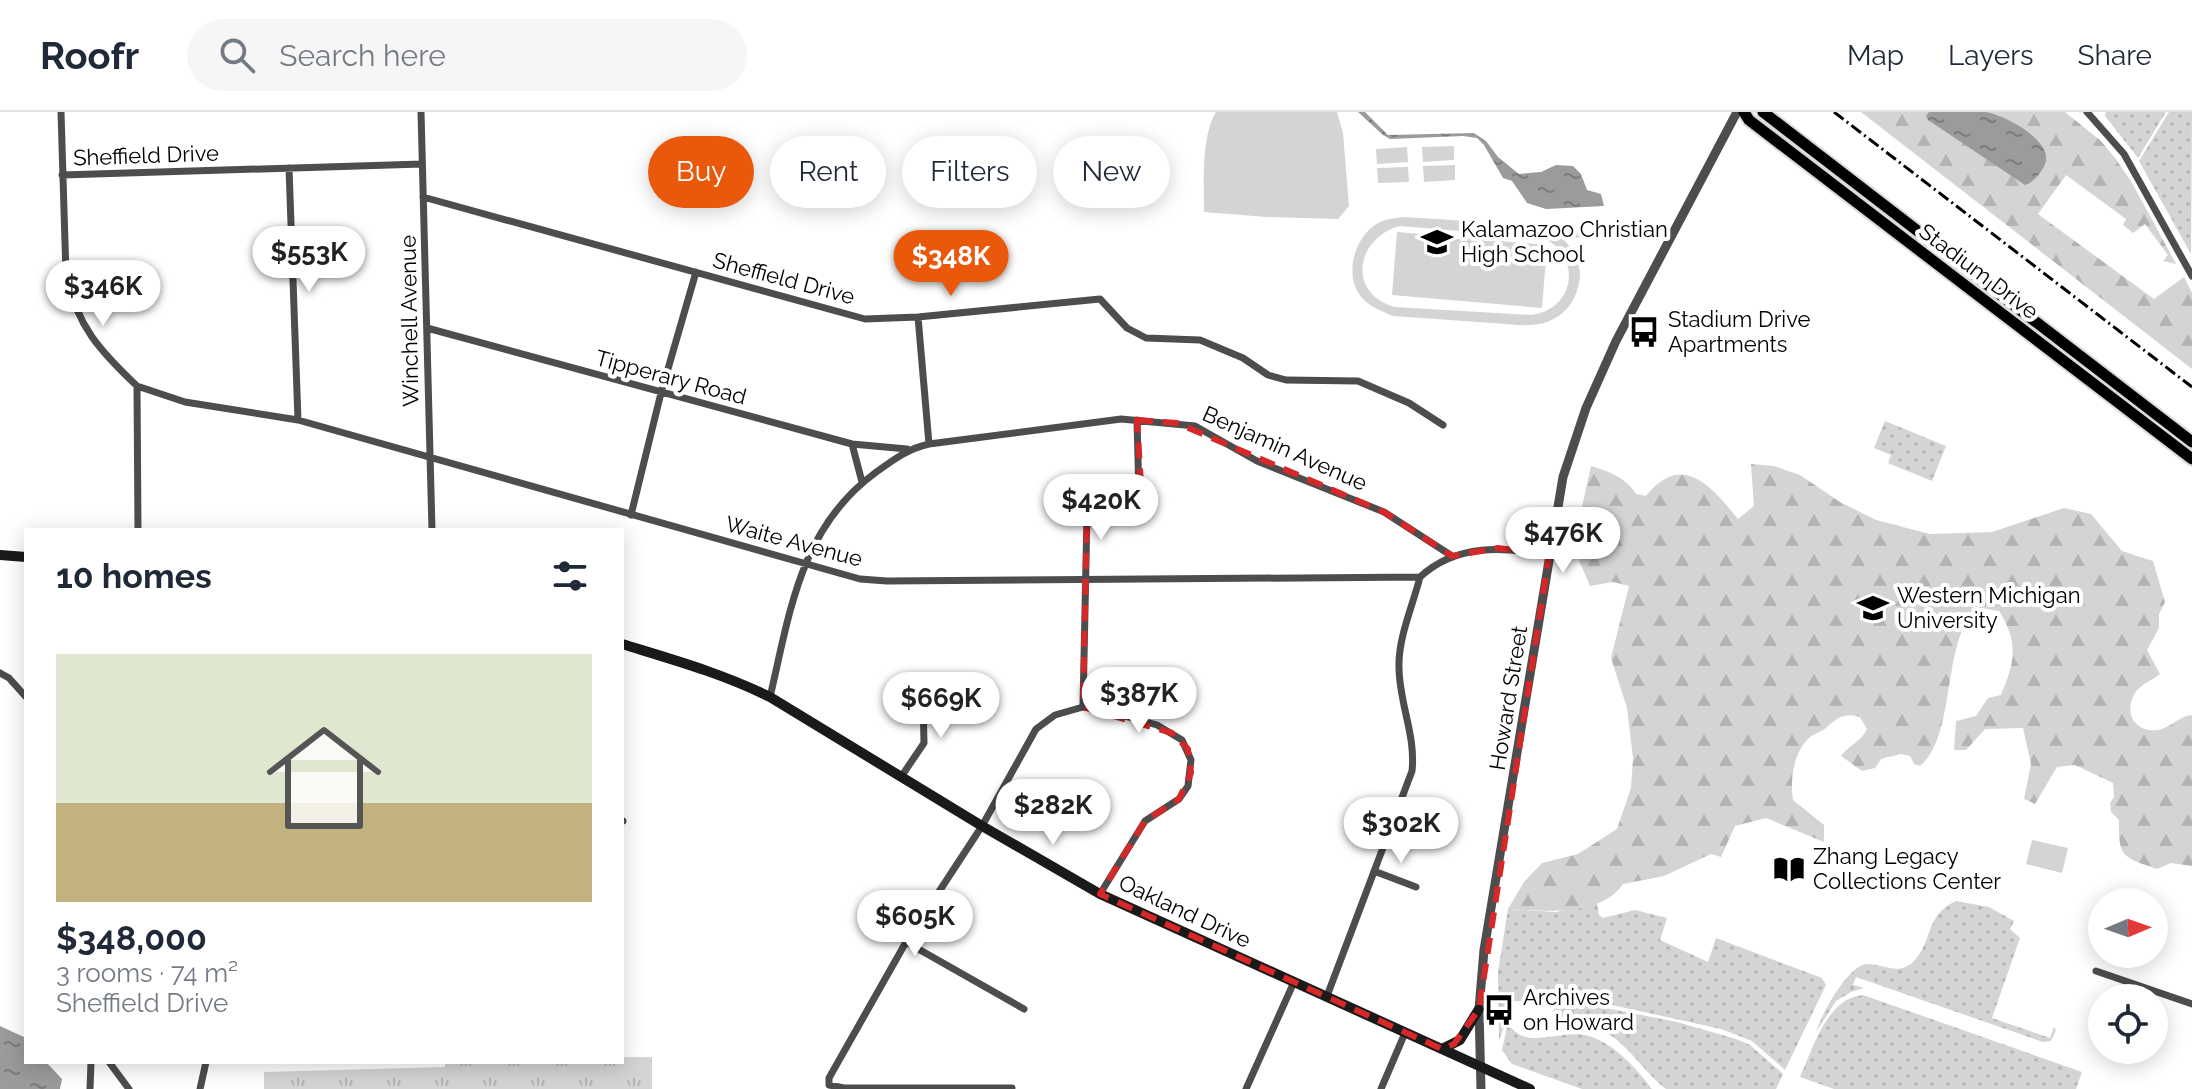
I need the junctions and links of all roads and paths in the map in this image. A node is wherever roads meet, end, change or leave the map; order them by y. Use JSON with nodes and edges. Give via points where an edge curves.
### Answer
{"nodes":[{"id":1,"x":61,"y":112,"type":"edge"},
{"id":2,"x":421,"y":112,"type":"edge"},
{"id":3,"x":1737,"y":112,"type":"edge"},
{"id":4,"x":1744,"y":112,"type":"edge"},
{"id":5,"x":1763,"y":112,"type":"edge"},
{"id":6,"x":2087,"y":112,"type":"edge"},
{"id":7,"x":422,"y":164,"type":"junction"},
{"id":8,"x":289,"y":168,"type":"junction"},
{"id":9,"x":62,"y":175,"type":"junction"},
{"id":10,"x":423,"y":197,"type":"junction"},
{"id":11,"x":696,"y":272,"type":"junction"},
{"id":12,"x":2192,"y":276,"type":"edge"},
{"id":13,"x":918,"y":317,"type":"junction"},
{"id":14,"x":427,"y":328,"type":"junction"},
{"id":15,"x":137,"y":386,"type":"junction"},
{"id":16,"x":661,"y":393,"type":"junction"},
{"id":17,"x":298,"y":420,"type":"junction"},
{"id":18,"x":1137,"y":420,"type":"junction"},
{"id":19,"x":1443,"y":425,"type":"dead end"},
{"id":20,"x":2192,"y":442,"type":"edge"},
{"id":21,"x":852,"y":444,"type":"junction"},
{"id":22,"x":929,"y":444,"type":"junction"},
{"id":23,"x":907,"y":449,"type":"junction"},
{"id":24,"x":430,"y":458,"type":"junction"},
{"id":25,"x":2192,"y":459,"type":"edge"},
{"id":26,"x":862,"y":482,"type":"junction"},
{"id":27,"x":631,"y":515,"type":"junction"},
{"id":28,"x":138,"y":528,"type":"edge"},
{"id":29,"x":432,"y":528,"type":"edge"},
{"id":30,"x":0,"y":555,"type":"edge"},
{"id":31,"x":1549,"y":555,"type":"junction"},
{"id":32,"x":1452,"y":556,"type":"junction"},
{"id":33,"x":24,"y":557,"type":"edge"},
{"id":34,"x":804,"y":563,"type":"junction"},
{"id":35,"x":1420,"y":577,"type":"junction"},
{"id":36,"x":1086,"y":581,"type":"junction"},
{"id":37,"x":624,"y":645,"type":"edge"},
{"id":38,"x":0,"y":673,"type":"edge"},
{"id":39,"x":937,"y":681,"type":"dead end"},
{"id":40,"x":24,"y":695,"type":"edge"},
{"id":41,"x":770,"y":697,"type":"junction"},
{"id":42,"x":1083,"y":707,"type":"junction"},
{"id":43,"x":901,"y":777,"type":"junction"},
{"id":44,"x":982,"y":826,"type":"junction"},
{"id":45,"x":1374,"y":871,"type":"junction"},
{"id":46,"x":1416,"y":887,"type":"dead end"},
{"id":47,"x":1100,"y":894,"type":"junction"},
{"id":48,"x":906,"y":942,"type":"junction"},
{"id":49,"x":2096,"y":971,"type":"dead end"},
{"id":50,"x":1294,"y":982,"type":"junction"},
{"id":51,"x":1327,"y":996,"type":"junction"},
{"id":52,"x":2192,"y":1004,"type":"edge"},
{"id":53,"x":1024,"y":1009,"type":"dead end"},
{"id":54,"x":1479,"y":1009,"type":"junction"},
{"id":55,"x":1405,"y":1033,"type":"junction"},
{"id":56,"x":1442,"y":1049,"type":"junction"},
{"id":57,"x":91,"y":1064,"type":"edge"},
{"id":58,"x":110,"y":1064,"type":"edge"},
{"id":59,"x":206,"y":1064,"type":"edge"},
{"id":60,"x":1481,"y":1067,"type":"junction"},
{"id":61,"x":1526,"y":1087,"type":"edge"},
{"id":62,"x":1012,"y":1088,"type":"edge"},
{"id":63,"x":90,"y":1089,"type":"edge"},
{"id":64,"x":129,"y":1089,"type":"edge"},
{"id":65,"x":200,"y":1089,"type":"edge"},
{"id":66,"x":1246,"y":1089,"type":"edge"},
{"id":67,"x":1381,"y":1089,"type":"edge"},
{"id":68,"x":1481,"y":1089,"type":"edge"},
{"id":69,"x":1507,"y":1089,"type":"edge"}],
"edges":[{"from":1,"to":9,"type":"street"},
{"from":2,"to":7,"type":"street","name":"Winchell Avenue"},
{"from":3,"to":31,"type":"street","name":"Howard Street","via":[[1586,408],[1563,477]]},
{"from":4,"to":25,"type":"main road","name":"Stadium Drive"},
{"from":5,"to":20,"type":"main road","name":"Stadium Drive"},
{"from":6,"to":12,"type":"street","via":[[2124,154]]},
{"from":7,"to":8,"type":"street","name":"Sheffield Drive"},
{"from":7,"to":10,"type":"street","name":"Winchell Avenue"},
{"from":8,"to":9,"type":"street","name":"Sheffield Drive"},
{"from":8,"to":17,"type":"street"},
{"from":9,"to":15,"type":"street","via":[[66,275],[74,307],[98,347]]},
{"from":10,"to":11,"type":"street","name":"Sheffield Drive"},
{"from":10,"to":14,"type":"street","name":"Winchell Avenue"},
{"from":11,"to":13,"type":"street","name":"Sheffield Drive","via":[[865,319]]},
{"from":11,"to":16,"type":"street"},
{"from":13,"to":19,"type":"street","name":"Sheffield Drive","via":[[1100,299],[1127,328],[1146,338],[1200,340],[1277,379],[1358,381]]},
{"from":13,"to":22,"type":"street"},
{"from":14,"to":16,"type":"street","name":"Tipperary Road"},
{"from":14,"to":24,"type":"street","name":"Winchell Avenue"},
{"from":15,"to":17,"type":"street","name":"Waite Avenue","via":[[185,402]]},
{"from":15,"to":28,"type":"street"},
{"from":16,"to":21,"type":"street","name":"Tipperary Road"},
{"from":16,"to":27,"type":"street"},
{"from":17,"to":24,"type":"street","name":"Waite Avenue"},
{"from":18,"to":22,"type":"street","name":"Benjamin Avenue","via":[[1082,422]]},
{"from":18,"to":32,"type":"street","name":"Benjamin Avenue","via":[[1195,426],[1257,461],[1384,512]]},
{"from":18,"to":36,"type":"street","via":[[1139,498],[1089,509]]},
{"from":21,"to":23,"type":"street","name":"Tipperary Road"},
{"from":21,"to":26,"type":"street"},
{"from":22,"to":23,"type":"street","name":"Benjamin Avenue"},
{"from":23,"to":26,"type":"street","name":"Benjamin Avenue"},
{"from":24,"to":27,"type":"street","name":"Waite Avenue"},
{"from":24,"to":29,"type":"street","name":"Winchell Avenue"},
{"from":26,"to":34,"type":"street","name":"Benjamin Avenue","via":[[830,516]]},
{"from":27,"to":34,"type":"street","name":"Waite Avenue"},
{"from":30,"to":33,"type":"main road"},
{"from":31,"to":32,"type":"street","via":[[1498,548]]},
{"from":31,"to":54,"type":"street","name":"Howard Street","via":[[1484,950]]},
{"from":32,"to":35,"type":"street"},
{"from":34,"to":36,"type":"street","name":"Waite Avenue","via":[[887,581]]},
{"from":34,"to":41,"type":"street","name":"Benjamin Avenue"},
{"from":35,"to":36,"type":"street","name":"Waite Avenue"},
{"from":35,"to":45,"type":"street","via":[[1398,664],[1413,741],[1412,771]]},
{"from":36,"to":42,"type":"street"},
{"from":37,"to":41,"type":"main road","name":"Oakland Drive","via":[[709,669]]},
{"from":38,"to":40,"type":"street"},
{"from":39,"to":43,"type":"street","via":[[923,701],[924,743]]},
{"from":41,"to":43,"type":"main road","name":"Oakland Drive"},
{"from":42,"to":44,"type":"street","via":[[1055,715],[1036,729]]},
{"from":42,"to":47,"type":"street","via":[[1157,725],[1182,740],[1191,760],[1188,786],[1179,799],[1145,821]]},
{"from":43,"to":44,"type":"main road","name":"Oakland Drive"},
{"from":44,"to":47,"type":"main road","name":"Oakland Drive"},
{"from":44,"to":48,"type":"street"},
{"from":45,"to":46,"type":"street"},
{"from":45,"to":51,"type":"street"},
{"from":47,"to":50,"type":"main road","name":"Oakland Drive"},
{"from":48,"to":53,"type":"street"},
{"from":48,"to":62,"type":"street","via":[[829,1085]]},
{"from":49,"to":52,"type":"street"},
{"from":50,"to":51,"type":"main road","name":"Oakland Drive"},
{"from":50,"to":66,"type":"street"},
{"from":51,"to":55,"type":"main road","name":"Oakland Drive"},
{"from":54,"to":56,"type":"main road","via":[[1460,1040]]},
{"from":54,"to":60,"type":"street","name":"Howard Street"},
{"from":55,"to":56,"type":"main road","name":"Oakland Drive"},
{"from":55,"to":67,"type":"street"},
{"from":56,"to":60,"type":"main road","name":"Oakland Drive"},
{"from":57,"to":63,"type":"street"},
{"from":58,"to":64,"type":"street"},
{"from":59,"to":65,"type":"street"},
{"from":60,"to":61,"type":"main road","name":"Oakland Drive"},
{"from":60,"to":68,"type":"street","name":"Howard Street"},
{"from":61,"to":69,"type":"main road"}]}
